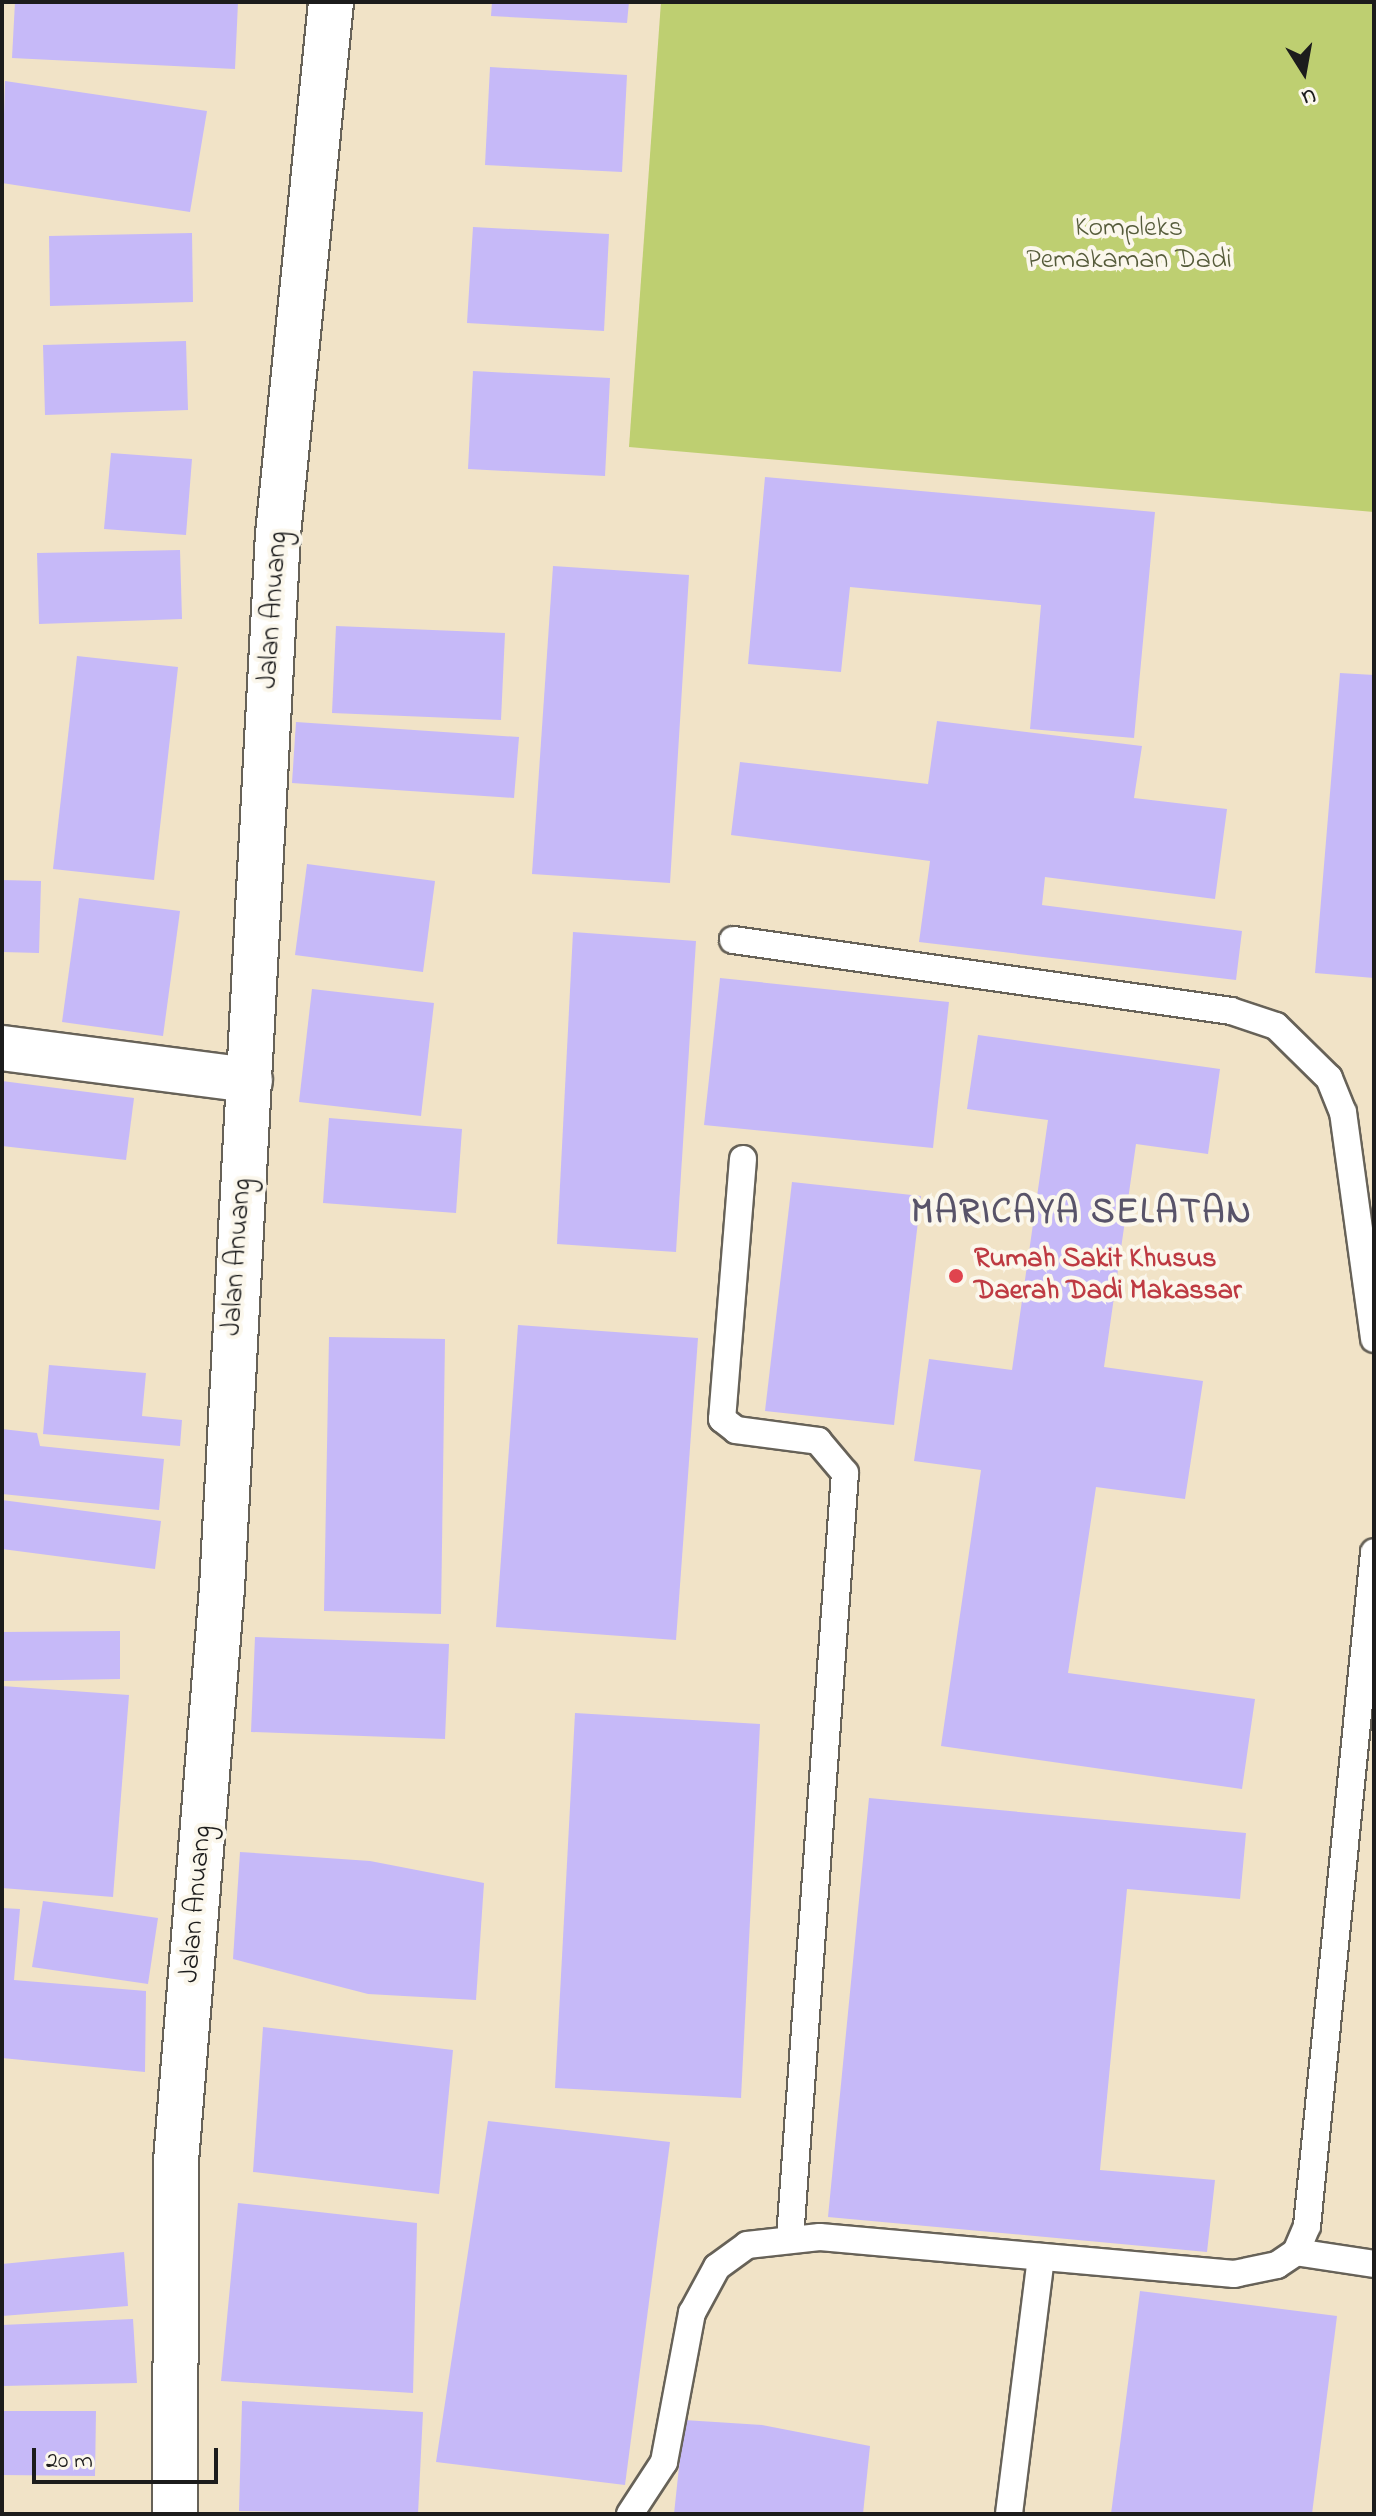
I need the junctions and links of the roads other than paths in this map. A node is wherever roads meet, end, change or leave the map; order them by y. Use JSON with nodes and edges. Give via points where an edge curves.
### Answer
{"nodes":[{"id":1,"x":331,"y":2,"type":"edge"},
{"id":2,"x":733,"y":940,"type":"dead end"},
{"id":3,"x":2,"y":1048,"type":"edge"},
{"id":4,"x":250,"y":1080,"type":"junction"},
{"id":5,"x":743,"y":1159,"type":"dead end"},
{"id":6,"x":1374,"y":1339,"type":"edge"},
{"id":7,"x":1374,"y":1552,"type":"edge"},
{"id":8,"x":1372,"y":1590,"type":"edge"},
{"id":9,"x":790,"y":2238,"type":"junction"},
{"id":10,"x":1296,"y":2252,"type":"junction"},
{"id":11,"x":1041,"y":2257,"type":"junction"},
{"id":12,"x":1374,"y":2264,"type":"edge"},
{"id":13,"x":175,"y":2514,"type":"edge"},
{"id":14,"x":630,"y":2514,"type":"edge"},
{"id":15,"x":1009,"y":2514,"type":"edge"}],
"edges":[{"from":1,"to":4,"type":"street","name":"Jalan Anuang","via":[[278,534]]},
{"from":2,"to":6,"type":"lane","via":[[1231,1011],[1276,1026],[1329,1078],[1343,1112]]},
{"from":3,"to":4,"type":"street"},
{"from":4,"to":13,"type":"street","name":"Jalan Anuang","via":[[222,1588],[176,2161]]},
{"from":5,"to":9,"type":"lane","via":[[722,1419],[736,1430],[818,1441],[845,1473]]},
{"from":7,"to":8,"type":"lane"},
{"from":8,"to":10,"type":"lane","via":[[1307,2226]]},
{"from":9,"to":11,"type":"lane"},
{"from":9,"to":14,"type":"lane","via":[[747,2245],[717,2267],[692,2313],[664,2462]]},
{"from":10,"to":11,"type":"lane","via":[[1277,2265],[1234,2274]]},
{"from":10,"to":12,"type":"lane"},
{"from":11,"to":15,"type":"lane"}]}
